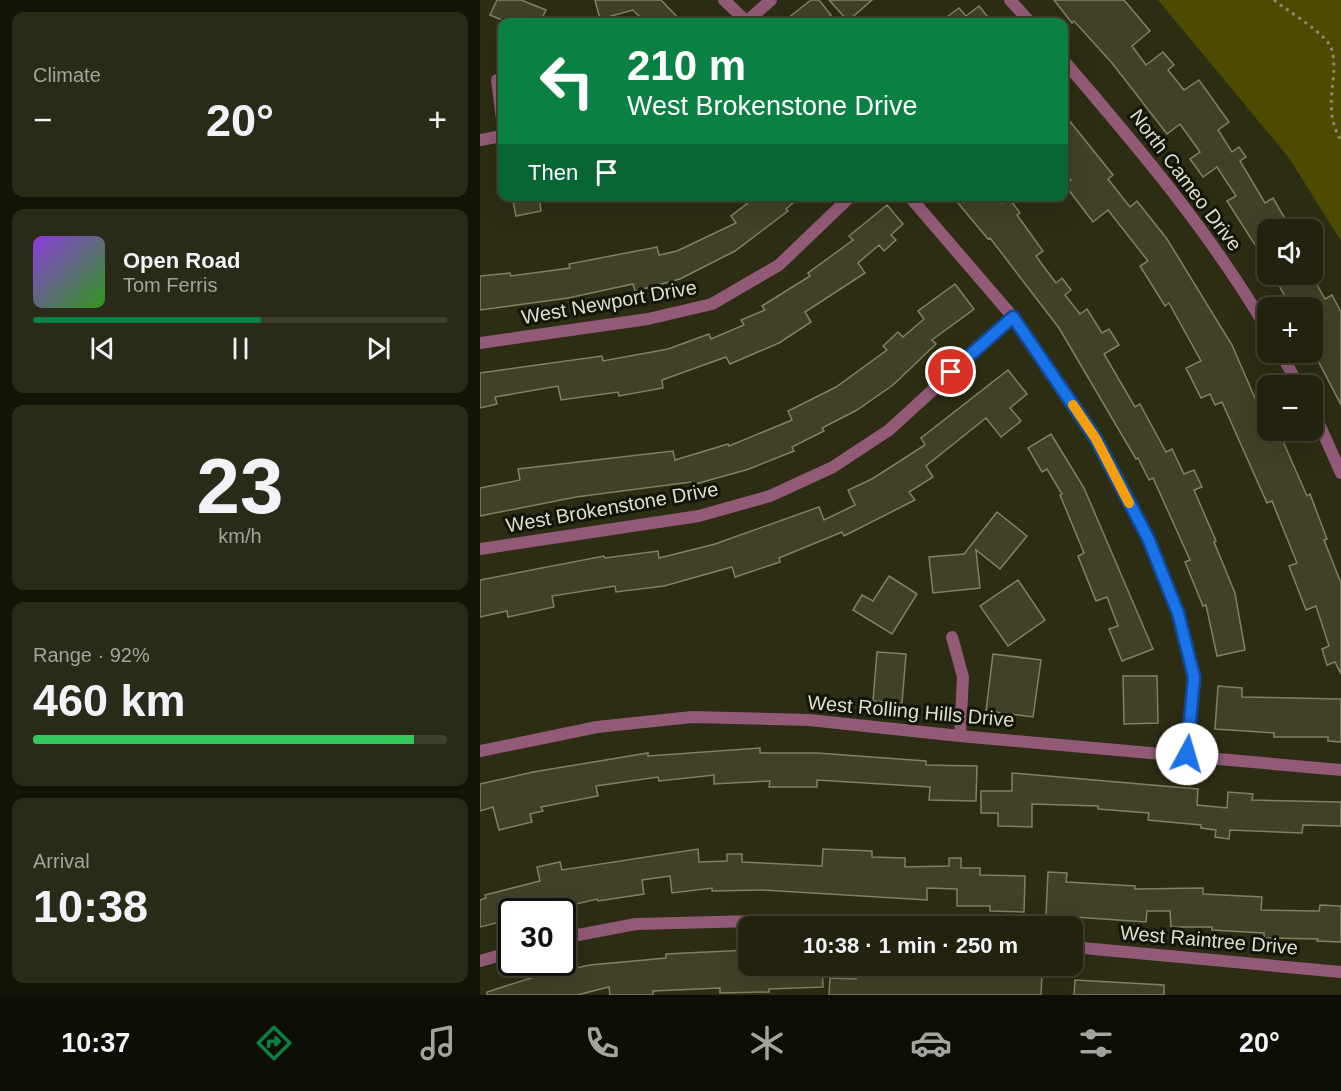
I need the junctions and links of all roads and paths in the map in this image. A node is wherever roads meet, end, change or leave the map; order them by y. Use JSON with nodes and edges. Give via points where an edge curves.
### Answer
{"nodes":[{"id":1,"x":724,"y":0,"type":"edge"},
{"id":2,"x":771,"y":0,"type":"edge"},
{"id":3,"x":1010,"y":0,"type":"edge"},
{"id":4,"x":1274,"y":0,"type":"edge"},
{"id":5,"x":742,"y":18,"type":"edge"},
{"id":6,"x":751,"y":18,"type":"edge"},
{"id":7,"x":1026,"y":18,"type":"edge"},
{"id":8,"x":1068,"y":66,"type":"edge"},
{"id":9,"x":497,"y":80,"type":"dead end"},
{"id":10,"x":498,"y":88,"type":"edge"},
{"id":11,"x":498,"y":137,"type":"edge"},
{"id":12,"x":480,"y":140,"type":"edge"},
{"id":13,"x":1341,"y":141,"type":"edge"},
{"id":14,"x":846,"y":201,"type":"edge"},
{"id":15,"x":913,"y":201,"type":"edge"},
{"id":16,"x":1257,"y":314,"type":"edge"},
{"id":17,"x":1013,"y":317,"type":"junction"},
{"id":18,"x":480,"y":343,"type":"edge"},
{"id":19,"x":1323,"y":433,"type":"edge"},
{"id":20,"x":1341,"y":473,"type":"edge"},
{"id":21,"x":480,"y":549,"type":"edge"},
{"id":22,"x":952,"y":637,"type":"dead end"},
{"id":23,"x":960,"y":736,"type":"junction"},
{"id":24,"x":480,"y":751,"type":"edge"},
{"id":25,"x":1187,"y":754,"type":"junction"},
{"id":26,"x":1341,"y":770,"type":"edge"},
{"id":27,"x":738,"y":921,"type":"edge"},
{"id":28,"x":576,"y":935,"type":"edge"},
{"id":29,"x":1083,"y":948,"type":"edge"},
{"id":30,"x":498,"y":956,"type":"edge"},
{"id":31,"x":480,"y":961,"type":"edge"},
{"id":32,"x":1341,"y":972,"type":"edge"}],
"edges":[{"from":1,"to":5,"type":"street"},
{"from":2,"to":6,"type":"street"},
{"from":3,"to":7,"type":"street"},
{"from":4,"to":13,"type":"path","via":[[1331,47],[1337,74],[1331,110]]},
{"from":8,"to":16,"type":"street","name":"North Cameo Drive","via":[[1153,163],[1205,231]]},
{"from":9,"to":10,"type":"street"},
{"from":11,"to":12,"type":"street"},
{"from":14,"to":18,"type":"street","name":"West Newport Drive","via":[[779,265],[712,304],[648,319]]},
{"from":15,"to":17,"type":"street"},
{"from":17,"to":21,"type":"street","name":"West Brokenstone Drive","via":[[889,430],[832,467],[770,496],[699,516]]},
{"from":17,"to":25,"type":"street","via":[[1096,439],[1148,538],[1178,613],[1194,677]]},
{"from":19,"to":20,"type":"street"},
{"from":22,"to":23,"type":"street","via":[[963,677]]},
{"from":23,"to":24,"type":"street","name":"West Rolling Hills Drive","via":[[809,720],[692,717],[597,727]]},
{"from":23,"to":25,"type":"street","name":"West Rolling Hills Drive"},
{"from":25,"to":26,"type":"street","name":"West Rolling Hills Drive"},
{"from":27,"to":28,"type":"street","via":[[636,924]]},
{"from":29,"to":32,"type":"street","name":"West Raintree Drive"},
{"from":30,"to":31,"type":"street"}]}
